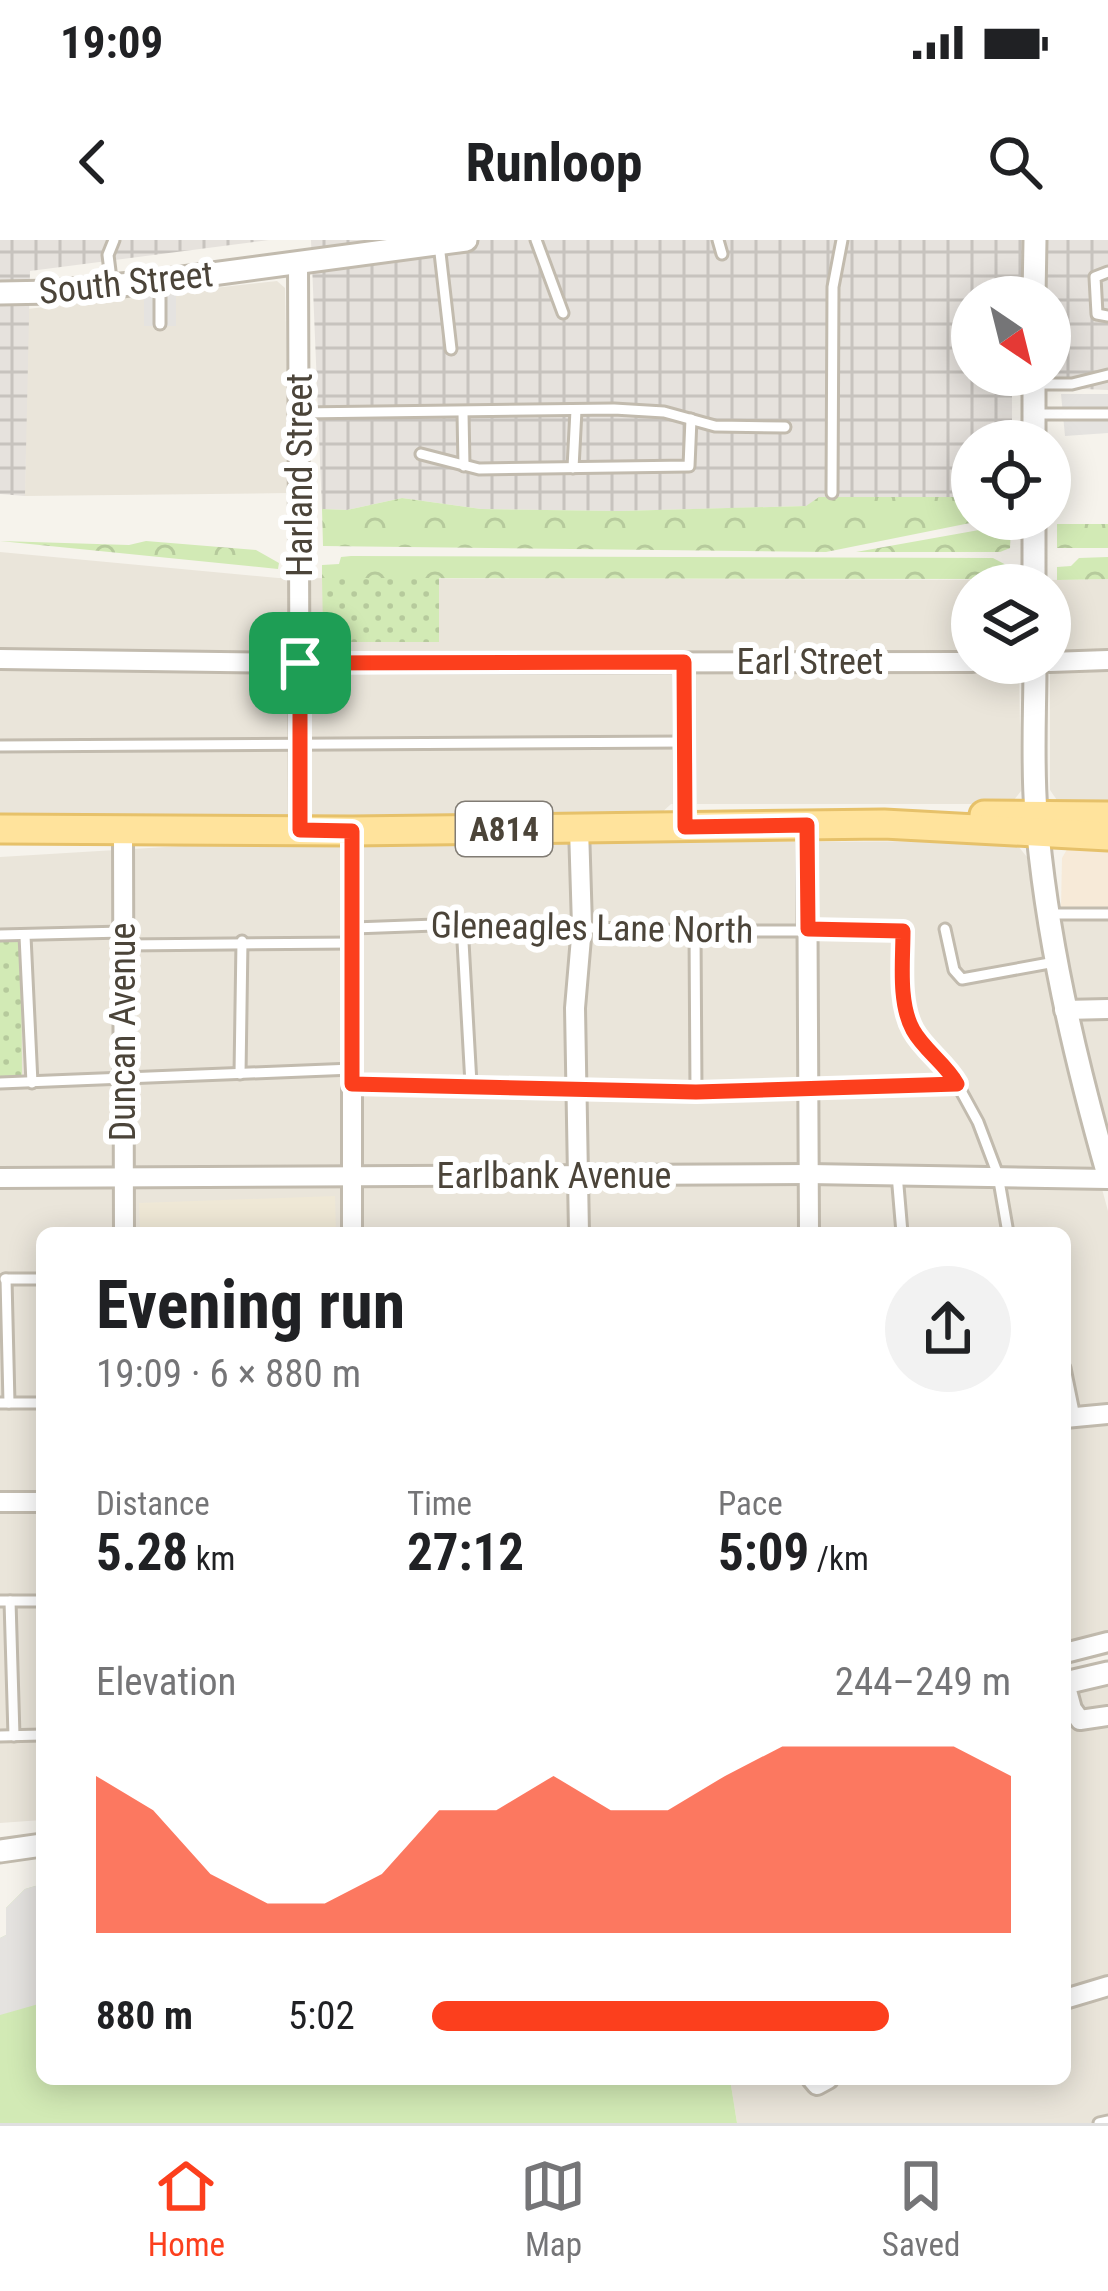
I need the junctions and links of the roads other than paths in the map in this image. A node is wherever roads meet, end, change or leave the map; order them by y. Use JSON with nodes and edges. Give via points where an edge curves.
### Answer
{"nodes":[{"id":1,"x":114,"y":240,"type":"edge"},
{"id":2,"x":466,"y":240,"type":"edge"},
{"id":3,"x":536,"y":240,"type":"edge"},
{"id":4,"x":718,"y":240,"type":"edge"},
{"id":5,"x":842,"y":240,"type":"edge"},
{"id":6,"x":1035,"y":240,"type":"edge"},
{"id":7,"x":439,"y":244,"type":"junction"},
{"id":8,"x":722,"y":254,"type":"dead end"},
{"id":9,"x":314,"y":255,"type":"edge"},
{"id":10,"x":1108,"y":272,"type":"edge"},
{"id":11,"x":1034,"y":276,"type":"edge"},
{"id":12,"x":160,"y":281,"type":"junction"},
{"id":13,"x":112,"y":287,"type":"junction"},
{"id":14,"x":0,"y":293,"type":"edge"},
{"id":15,"x":563,"y":314,"type":"dead end"},
{"id":16,"x":1108,"y":316,"type":"edge"},
{"id":17,"x":160,"y":324,"type":"dead end"},
{"id":18,"x":451,"y":349,"type":"dead end"},
{"id":19,"x":1108,"y":375,"type":"edge"},
{"id":20,"x":1071,"y":383,"type":"edge"},
{"id":21,"x":1034,"y":396,"type":"edge"},
{"id":22,"x":576,"y":410,"type":"junction"},
{"id":23,"x":301,"y":412,"type":"junction"},
{"id":24,"x":463,"y":413,"type":"junction"},
{"id":25,"x":1034,"y":414,"type":"junction"},
{"id":26,"x":1108,"y":414,"type":"edge"},
{"id":27,"x":691,"y":419,"type":"junction"},
{"id":28,"x":1034,"y":420,"type":"edge"},
{"id":29,"x":785,"y":427,"type":"dead end"},
{"id":30,"x":421,"y":454,"type":"dead end"},
{"id":31,"x":464,"y":466,"type":"junction"},
{"id":32,"x":573,"y":468,"type":"junction"},
{"id":33,"x":832,"y":493,"type":"dead end"},
{"id":34,"x":0,"y":659,"type":"edge"},
{"id":35,"x":1108,"y":660,"type":"edge"},
{"id":36,"x":1071,"y":661,"type":"edge"},
{"id":37,"x":684,"y":662,"type":"junction"},
{"id":38,"x":951,"y":662,"type":"edge"},
{"id":39,"x":300,"y":663,"type":"junction"},
{"id":40,"x":1035,"y":684,"type":"edge"},
{"id":41,"x":684,"y":742,"type":"junction"},
{"id":42,"x":300,"y":745,"type":"junction"},
{"id":43,"x":0,"y":746,"type":"edge"},
{"id":44,"x":1108,"y":816,"type":"edge"},
{"id":45,"x":807,"y":825,"type":"junction"},
{"id":46,"x":1038,"y":825,"type":"junction"},
{"id":47,"x":685,"y":827,"type":"junction"},
{"id":48,"x":579,"y":828,"type":"junction"},
{"id":49,"x":0,"y":829,"type":"edge"},
{"id":50,"x":300,"y":830,"type":"junction"},
{"id":51,"x":352,"y":831,"type":"junction"},
{"id":52,"x":123,"y":832,"type":"junction"},
{"id":53,"x":1108,"y":836,"type":"edge"},
{"id":54,"x":0,"y":843,"type":"edge"},
{"id":55,"x":1048,"y":914,"type":"junction"},
{"id":56,"x":1108,"y":914,"type":"edge"},
{"id":57,"x":462,"y":924,"type":"junction"},
{"id":58,"x":582,"y":926,"type":"junction"},
{"id":59,"x":808,"y":929,"type":"junction"},
{"id":60,"x":945,"y":929,"type":"dead end"},
{"id":61,"x":695,"y":931,"type":"junction"},
{"id":62,"x":0,"y":935,"type":"edge"},
{"id":63,"x":354,"y":935,"type":"junction"},
{"id":64,"x":25,"y":936,"type":"junction"},
{"id":65,"x":123,"y":939,"type":"junction"},
{"id":66,"x":242,"y":941,"type":"junction"},
{"id":67,"x":1054,"y":962,"type":"junction"},
{"id":68,"x":1064,"y":1010,"type":"junction"},
{"id":69,"x":1108,"y":1010,"type":"edge"},
{"id":70,"x":240,"y":1074,"type":"junction"},
{"id":71,"x":352,"y":1076,"type":"junction"},
{"id":72,"x":123,"y":1080,"type":"junction"},
{"id":73,"x":32,"y":1083,"type":"junction"},
{"id":74,"x":0,"y":1084,"type":"edge"},
{"id":75,"x":471,"y":1084,"type":"junction"},
{"id":76,"x":957,"y":1084,"type":"junction"},
{"id":77,"x":576,"y":1087,"type":"junction"},
{"id":78,"x":807,"y":1090,"type":"junction"},
{"id":79,"x":696,"y":1092,"type":"junction"},
{"id":80,"x":809,"y":1174,"type":"junction"},
{"id":81,"x":898,"y":1174,"type":"junction"},
{"id":82,"x":998,"y":1175,"type":"junction"},
{"id":83,"x":352,"y":1176,"type":"junction"},
{"id":84,"x":578,"y":1176,"type":"junction"},
{"id":85,"x":1108,"y":1177,"type":"edge"},
{"id":86,"x":0,"y":1178,"type":"edge"},
{"id":87,"x":124,"y":1178,"type":"junction"},
{"id":88,"x":124,"y":1227,"type":"edge"},
{"id":89,"x":352,"y":1227,"type":"edge"},
{"id":90,"x":579,"y":1227,"type":"edge"},
{"id":91,"x":809,"y":1227,"type":"edge"},
{"id":92,"x":902,"y":1227,"type":"edge"},
{"id":93,"x":1008,"y":1227,"type":"edge"},
{"id":94,"x":3,"y":1279,"type":"edge"},
{"id":95,"x":36,"y":1279,"type":"edge"},
{"id":96,"x":4,"y":1403,"type":"edge"},
{"id":97,"x":36,"y":1403,"type":"edge"},
{"id":98,"x":1108,"y":1414,"type":"edge"},
{"id":99,"x":1071,"y":1418,"type":"edge"},
{"id":100,"x":0,"y":1502,"type":"edge"},
{"id":101,"x":36,"y":1502,"type":"edge"},
{"id":102,"x":5,"y":1601,"type":"edge"},
{"id":103,"x":36,"y":1601,"type":"edge"},
{"id":104,"x":1108,"y":1642,"type":"edge"},
{"id":105,"x":1071,"y":1651,"type":"edge"},
{"id":106,"x":1108,"y":1673,"type":"edge"},
{"id":107,"x":1071,"y":1682,"type":"edge"},
{"id":108,"x":1071,"y":1705,"type":"edge"},
{"id":109,"x":1108,"y":1716,"type":"edge"},
{"id":110,"x":0,"y":1736,"type":"edge"},
{"id":111,"x":14,"y":1736,"type":"junction"},
{"id":112,"x":36,"y":1736,"type":"edge"},
{"id":113,"x":36,"y":1846,"type":"edge"},
{"id":114,"x":0,"y":1851,"type":"edge"},
{"id":115,"x":1108,"y":1986,"type":"edge"},
{"id":116,"x":1071,"y":1997,"type":"edge"},
{"id":117,"x":1108,"y":2121,"type":"edge"},
{"id":118,"x":1099,"y":2123,"type":"edge"}],
"edges":[{"from":1,"to":13,"type":"lane"},
{"from":2,"to":7,"type":"street","name":"South Street"},
{"from":3,"to":15,"type":"lane"},
{"from":4,"to":8,"type":"lane"},
{"from":5,"to":33,"type":"lane","via":[[832,286]]},
{"from":6,"to":11,"type":"street"},
{"from":7,"to":9,"type":"street","name":"South Street"},
{"from":7,"to":18,"type":"lane"},
{"from":9,"to":12,"type":"street","name":"South Street"},
{"from":9,"to":23,"type":"street","name":"Harland Street"},
{"from":10,"to":16,"type":"lane","via":[[1095,280],[1096,314]]},
{"from":12,"to":13,"type":"street","name":"South Street"},
{"from":12,"to":17,"type":"lane"},
{"from":13,"to":14,"type":"street","name":"South Street"},
{"from":19,"to":20,"type":"lane"},
{"from":21,"to":25,"type":"street"},
{"from":22,"to":24,"type":"lane"},
{"from":22,"to":27,"type":"lane"},
{"from":22,"to":32,"type":"lane"},
{"from":23,"to":24,"type":"lane"},
{"from":23,"to":39,"type":"street","name":"Harland Street"},
{"from":24,"to":31,"type":"lane"},
{"from":25,"to":26,"type":"lane"},
{"from":25,"to":28,"type":"street"},
{"from":27,"to":29,"type":"lane"},
{"from":27,"to":32,"type":"lane","via":[[689,466]]},
{"from":30,"to":31,"type":"lane"},
{"from":31,"to":32,"type":"lane"},
{"from":34,"to":39,"type":"street","name":"Earl Street"},
{"from":35,"to":36,"type":"street"},
{"from":37,"to":38,"type":"street","name":"Earl Street"},
{"from":37,"to":39,"type":"street","name":"Earl Street"},
{"from":37,"to":41,"type":"street"},
{"from":39,"to":42,"type":"street","name":"Harland Street"},
{"from":40,"to":46,"type":"street"},
{"from":41,"to":42,"type":"lane"},
{"from":41,"to":47,"type":"street"},
{"from":42,"to":43,"type":"lane"},
{"from":42,"to":50,"type":"street","name":"Harland Street"},
{"from":44,"to":46,"type":"main road","number":"A814"},
{"from":45,"to":46,"type":"main road","number":"A814"},
{"from":45,"to":47,"type":"main road","number":"A814"},
{"from":45,"to":59,"type":"street"},
{"from":46,"to":53,"type":"main road"},
{"from":46,"to":55,"type":"street"},
{"from":47,"to":48,"type":"main road","number":"A814"},
{"from":48,"to":51,"type":"main road","number":"A814"},
{"from":48,"to":58,"type":"street"},
{"from":49,"to":52,"type":"main road","number":"A814"},
{"from":50,"to":51,"type":"main road","number":"A814"},
{"from":50,"to":52,"type":"main road","number":"A814"},
{"from":51,"to":63,"type":"street"},
{"from":52,"to":54,"type":"main road","number":"A814"},
{"from":52,"to":65,"type":"street","name":"Duncan Avenue"},
{"from":55,"to":56,"type":"lane"},
{"from":55,"to":67,"type":"street"},
{"from":57,"to":58,"type":"lane","name":"Gleneagles Lane North"},
{"from":57,"to":63,"type":"lane","name":"Gleneagles Lane North"},
{"from":57,"to":75,"type":"lane"},
{"from":58,"to":61,"type":"lane","name":"Gleneagles Lane North"},
{"from":58,"to":77,"type":"street"},
{"from":59,"to":61,"type":"lane","name":"Gleneagles Lane North"},
{"from":59,"to":76,"type":"lane","name":"Gleneagles Lane North","via":[[903,931],[913,1030]]},
{"from":59,"to":78,"type":"street"},
{"from":60,"to":67,"type":"lane","via":[[962,979]]},
{"from":61,"to":79,"type":"lane"},
{"from":62,"to":64,"type":"lane","name":"Gleneagles Lane North"},
{"from":63,"to":66,"type":"lane","name":"Gleneagles Lane North"},
{"from":63,"to":71,"type":"street"},
{"from":64,"to":65,"type":"lane","name":"Gleneagles Lane North"},
{"from":64,"to":73,"type":"lane"},
{"from":65,"to":66,"type":"lane","name":"Gleneagles Lane North"},
{"from":65,"to":72,"type":"street","name":"Duncan Avenue"},
{"from":66,"to":70,"type":"lane"},
{"from":67,"to":68,"type":"street"},
{"from":68,"to":69,"type":"street"},
{"from":68,"to":85,"type":"street"},
{"from":70,"to":71,"type":"lane"},
{"from":70,"to":72,"type":"lane"},
{"from":71,"to":75,"type":"lane"},
{"from":71,"to":83,"type":"street"},
{"from":72,"to":73,"type":"lane"},
{"from":72,"to":87,"type":"street","name":"Duncan Avenue"},
{"from":73,"to":74,"type":"lane"},
{"from":75,"to":77,"type":"lane"},
{"from":76,"to":78,"type":"lane"},
{"from":76,"to":82,"type":"lane"},
{"from":77,"to":79,"type":"lane"},
{"from":77,"to":84,"type":"street"},
{"from":78,"to":79,"type":"lane"},
{"from":78,"to":80,"type":"street"},
{"from":80,"to":81,"type":"street","name":"Earlbank Avenue"},
{"from":80,"to":84,"type":"street","name":"Earlbank Avenue"},
{"from":80,"to":91,"type":"street"},
{"from":81,"to":82,"type":"street","name":"Earlbank Avenue"},
{"from":81,"to":92,"type":"lane"},
{"from":82,"to":85,"type":"street","name":"Earlbank Avenue"},
{"from":82,"to":93,"type":"lane"},
{"from":83,"to":84,"type":"street","name":"Earlbank Avenue"},
{"from":83,"to":87,"type":"street","name":"Earlbank Avenue"},
{"from":83,"to":89,"type":"street"},
{"from":84,"to":90,"type":"street"},
{"from":86,"to":87,"type":"street","name":"Earlbank Avenue"},
{"from":87,"to":88,"type":"street","name":"Duncan Avenue"},
{"from":94,"to":95,"type":"lane"},
{"from":94,"to":96,"type":"lane"},
{"from":96,"to":97,"type":"lane"},
{"from":98,"to":99,"type":"street"},
{"from":100,"to":101,"type":"street"},
{"from":102,"to":103,"type":"lane"},
{"from":102,"to":111,"type":"lane"},
{"from":104,"to":105,"type":"street"},
{"from":106,"to":107,"type":"street"},
{"from":108,"to":109,"type":"street","via":[[1080,1720]]},
{"from":110,"to":111,"type":"lane"},
{"from":111,"to":112,"type":"lane"},
{"from":113,"to":114,"type":"street"},
{"from":115,"to":116,"type":"street"},
{"from":117,"to":118,"type":"lane"}]}
